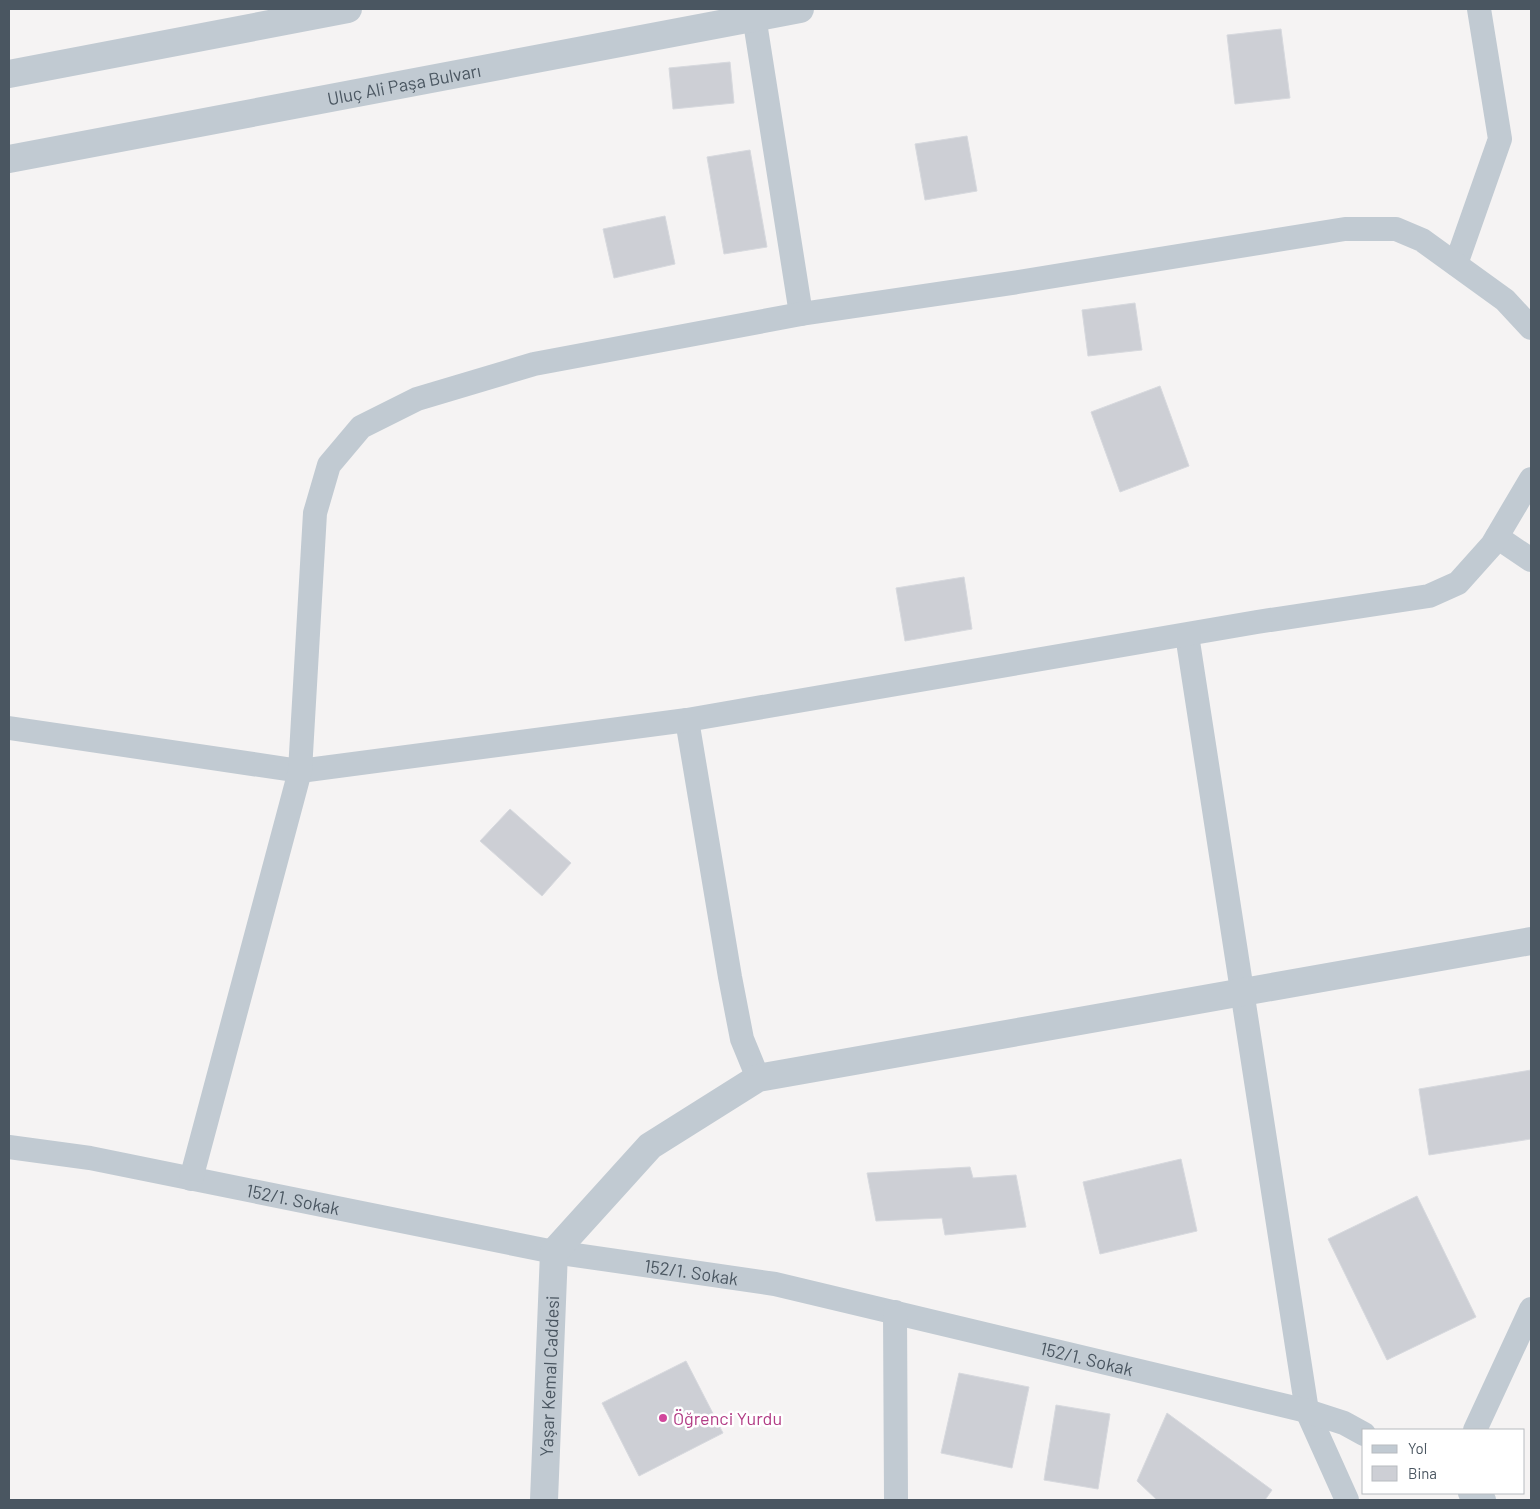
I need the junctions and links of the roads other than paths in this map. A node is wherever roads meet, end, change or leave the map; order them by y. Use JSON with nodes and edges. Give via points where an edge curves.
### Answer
{"nodes":[{"id":1,"x":348,"y":9,"type":"edge"},
{"id":2,"x":800,"y":9,"type":"edge"},
{"id":3,"x":1479,"y":9,"type":"edge"},
{"id":4,"x":754,"y":16,"type":"junction"},
{"id":5,"x":9,"y":74,"type":"edge"},
{"id":6,"x":9,"y":159,"type":"edge"},
{"id":7,"x":1456,"y":264,"type":"junction"},
{"id":8,"x":800,"y":314,"type":"junction"},
{"id":9,"x":1531,"y":328,"type":"edge"},
{"id":10,"x":1531,"y":479,"type":"edge"},
{"id":11,"x":1497,"y":537,"type":"junction"},
{"id":12,"x":1531,"y":560,"type":"edge"},
{"id":13,"x":1187,"y":635,"type":"junction"},
{"id":14,"x":686,"y":720,"type":"junction"},
{"id":15,"x":9,"y":728,"type":"edge"},
{"id":16,"x":300,"y":771,"type":"junction"},
{"id":17,"x":1531,"y":941,"type":"edge"},
{"id":18,"x":1241,"y":992,"type":"junction"},
{"id":19,"x":758,"y":1078,"type":"junction"},
{"id":20,"x":9,"y":1146,"type":"edge"},
{"id":21,"x":191,"y":1178,"type":"junction"},
{"id":22,"x":554,"y":1252,"type":"junction"},
{"id":23,"x":1531,"y":1309,"type":"edge"},
{"id":24,"x":895,"y":1312,"type":"junction"},
{"id":25,"x":1307,"y":1410,"type":"junction"},
{"id":26,"x":1475,"y":1429,"type":"edge"},
{"id":27,"x":1362,"y":1433,"type":"edge"},
{"id":28,"x":1472,"y":1494,"type":"edge"},
{"id":29,"x":544,"y":1500,"type":"edge"},
{"id":30,"x":896,"y":1500,"type":"edge"},
{"id":31,"x":1347,"y":1500,"type":"edge"},
{"id":32,"x":1484,"y":1500,"type":"edge"}],
"edges":[{"from":1,"to":5,"type":"street"},
{"from":2,"to":4,"type":"street","name":"Uluç Ali Paşa Bulvarı"},
{"from":3,"to":7,"type":"street","via":[[1500,138]]},
{"from":4,"to":6,"type":"street","name":"Uluç Ali Paşa Bulvarı"},
{"from":4,"to":8,"type":"street"},
{"from":7,"to":8,"type":"street","via":[[1422,240],[1396,229],[1345,229]]},
{"from":7,"to":9,"type":"street","via":[[1505,300]]},
{"from":8,"to":16,"type":"street","via":[[534,364],[416,399],[361,427],[329,465],[315,512]]},
{"from":10,"to":11,"type":"street"},
{"from":11,"to":12,"type":"street"},
{"from":11,"to":13,"type":"street","via":[[1458,583],[1429,596]]},
{"from":13,"to":14,"type":"street"},
{"from":13,"to":18,"type":"street"},
{"from":14,"to":16,"type":"street"},
{"from":14,"to":19,"type":"street","via":[[742,1039]]},
{"from":15,"to":16,"type":"street"},
{"from":16,"to":21,"type":"street"},
{"from":17,"to":18,"type":"street"},
{"from":18,"to":19,"type":"street"},
{"from":18,"to":25,"type":"street"},
{"from":19,"to":22,"type":"street","via":[[650,1146]]},
{"from":20,"to":21,"type":"street","name":"152/1. Sokak"},
{"from":21,"to":22,"type":"street","name":"152/1. Sokak"},
{"from":22,"to":24,"type":"street","name":"152/1. Sokak","via":[[775,1284]]},
{"from":22,"to":29,"type":"street","name":"Yaşar Kemal Caddesi"},
{"from":23,"to":26,"type":"street"},
{"from":24,"to":25,"type":"street","name":"152/1. Sokak"},
{"from":24,"to":30,"type":"street"},
{"from":25,"to":27,"type":"street","name":"152/1. Sokak"},
{"from":25,"to":31,"type":"street"},
{"from":28,"to":32,"type":"street"}]}
